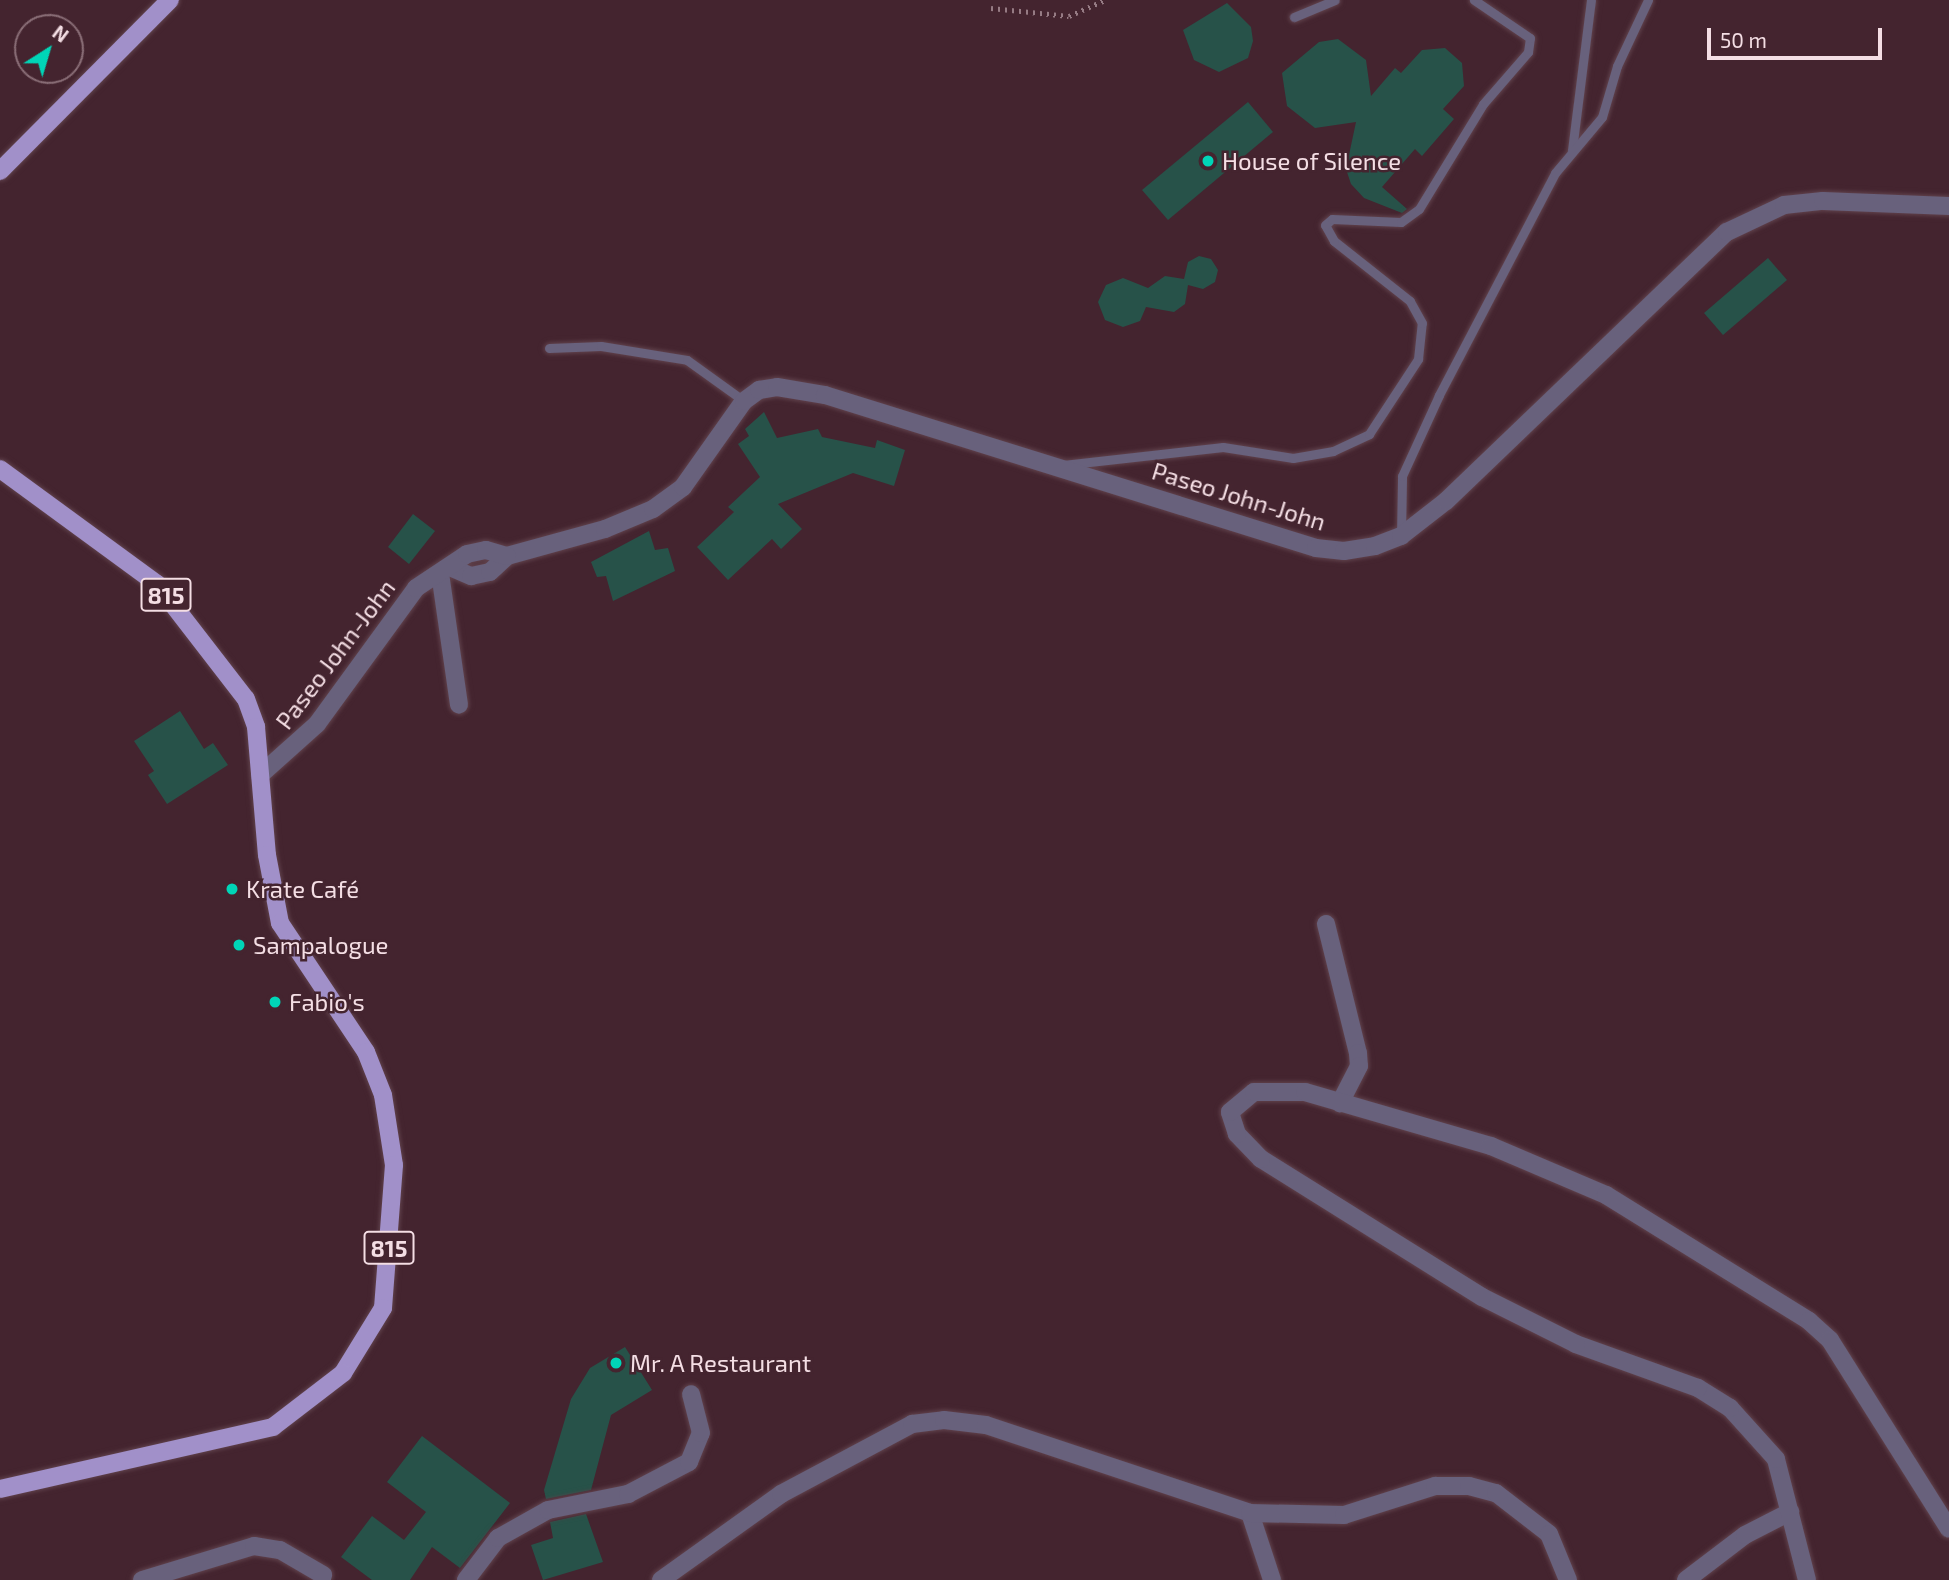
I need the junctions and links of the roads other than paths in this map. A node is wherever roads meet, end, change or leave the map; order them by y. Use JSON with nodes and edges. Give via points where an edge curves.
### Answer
{"nodes":[{"id":1,"x":170,"y":0,"type":"edge"},
{"id":2,"x":1335,"y":0,"type":"edge"},
{"id":3,"x":1474,"y":0,"type":"edge"},
{"id":4,"x":1591,"y":0,"type":"edge"},
{"id":5,"x":1648,"y":0,"type":"edge"},
{"id":6,"x":1294,"y":17,"type":"dead end"},
{"id":7,"x":1572,"y":150,"type":"junction"},
{"id":8,"x":0,"y":171,"type":"edge"},
{"id":9,"x":1949,"y":206,"type":"edge"},
{"id":10,"x":550,"y":348,"type":"dead end"},
{"id":11,"x":744,"y":401,"type":"junction"},
{"id":12,"x":1059,"y":465,"type":"junction"},
{"id":13,"x":0,"y":469,"type":"edge"},
{"id":14,"x":1401,"y":536,"type":"junction"},
{"id":15,"x":446,"y":570,"type":"junction"},
{"id":16,"x":459,"y":705,"type":"dead end"},
{"id":17,"x":260,"y":775,"type":"junction"},
{"id":18,"x":1326,"y":925,"type":"dead end"},
{"id":19,"x":1340,"y":1103,"type":"junction"},
{"id":20,"x":691,"y":1394,"type":"dead end"},
{"id":21,"x":0,"y":1489,"type":"edge"},
{"id":22,"x":1790,"y":1512,"type":"junction"},
{"id":23,"x":1250,"y":1513,"type":"junction"},
{"id":24,"x":1949,"y":1530,"type":"edge"},
{"id":25,"x":324,"y":1578,"type":"edge"},
{"id":26,"x":142,"y":1580,"type":"edge"},
{"id":27,"x":467,"y":1580,"type":"edge"},
{"id":28,"x":661,"y":1580,"type":"edge"},
{"id":29,"x":1272,"y":1580,"type":"edge"},
{"id":30,"x":1568,"y":1580,"type":"edge"},
{"id":31,"x":1686,"y":1580,"type":"edge"},
{"id":32,"x":1807,"y":1580,"type":"edge"}],
"edges":[{"from":1,"to":8,"type":"main road"},
{"from":2,"to":6,"type":"lane"},
{"from":3,"to":12,"type":"lane","via":[[1530,38],[1528,52],[1483,104],[1419,209],[1401,222],[1332,219],[1325,225],[1334,241],[1410,301],[1422,323],[1418,359],[1369,434],[1333,450],[1293,458],[1223,447]]},
{"from":4,"to":7,"type":"lane"},
{"from":5,"to":7,"type":"lane","via":[[1617,66],[1602,117]]},
{"from":7,"to":14,"type":"lane","via":[[1532,212],[1402,476]]},
{"from":9,"to":14,"type":"street","name":"Paseo John-John","via":[[1822,201],[1784,205],[1727,232],[1493,459]]},
{"from":10,"to":11,"type":"lane","via":[[601,346],[687,360]]},
{"from":11,"to":12,"type":"street","name":"Paseo John-John","via":[[759,390],[800,389]]},
{"from":11,"to":15,"type":"street","via":[[672,498],[605,529],[507,556],[491,572],[471,576]]},
{"from":12,"to":14,"type":"street","name":"Paseo John-John","via":[[1315,548],[1344,551]]},
{"from":13,"to":17,"type":"main road","number":"815","via":[[157,584],[246,699],[256,727]]},
{"from":15,"to":16,"type":"street"},
{"from":15,"to":17,"type":"street","name":"Paseo John-John","via":[[408,597],[317,724]]},
{"from":17,"to":21,"type":"main road","number":"815","via":[[267,855],[280,923],[366,1052],[383,1095],[394,1165],[383,1308],[343,1373],[273,1427]]},
{"from":18,"to":19,"type":"street","via":[[1358,1053],[1359,1066]]},
{"from":19,"to":22,"type":"street","via":[[1305,1092],[1271,1089],[1254,1092],[1230,1112],[1237,1134],[1261,1159],[1482,1297],[1576,1344],[1698,1388],[1730,1408],[1776,1459]]},
{"from":19,"to":24,"type":"street","via":[[1491,1146],[1606,1195],[1809,1321],[1846,1359]]},
{"from":20,"to":27,"type":"street","via":[[701,1433],[689,1462],[628,1494],[548,1510],[498,1538]]},
{"from":22,"to":31,"type":"street","via":[[1745,1535]]},
{"from":22,"to":32,"type":"street"},
{"from":23,"to":28,"type":"street","via":[[986,1425],[934,1421],[912,1424],[781,1494]]},
{"from":23,"to":29,"type":"street"},
{"from":23,"to":30,"type":"street","via":[[1343,1516],[1435,1486],[1469,1486],[1496,1493],[1549,1534]]},
{"from":25,"to":26,"type":"street","via":[[280,1550],[254,1546]]}]}
